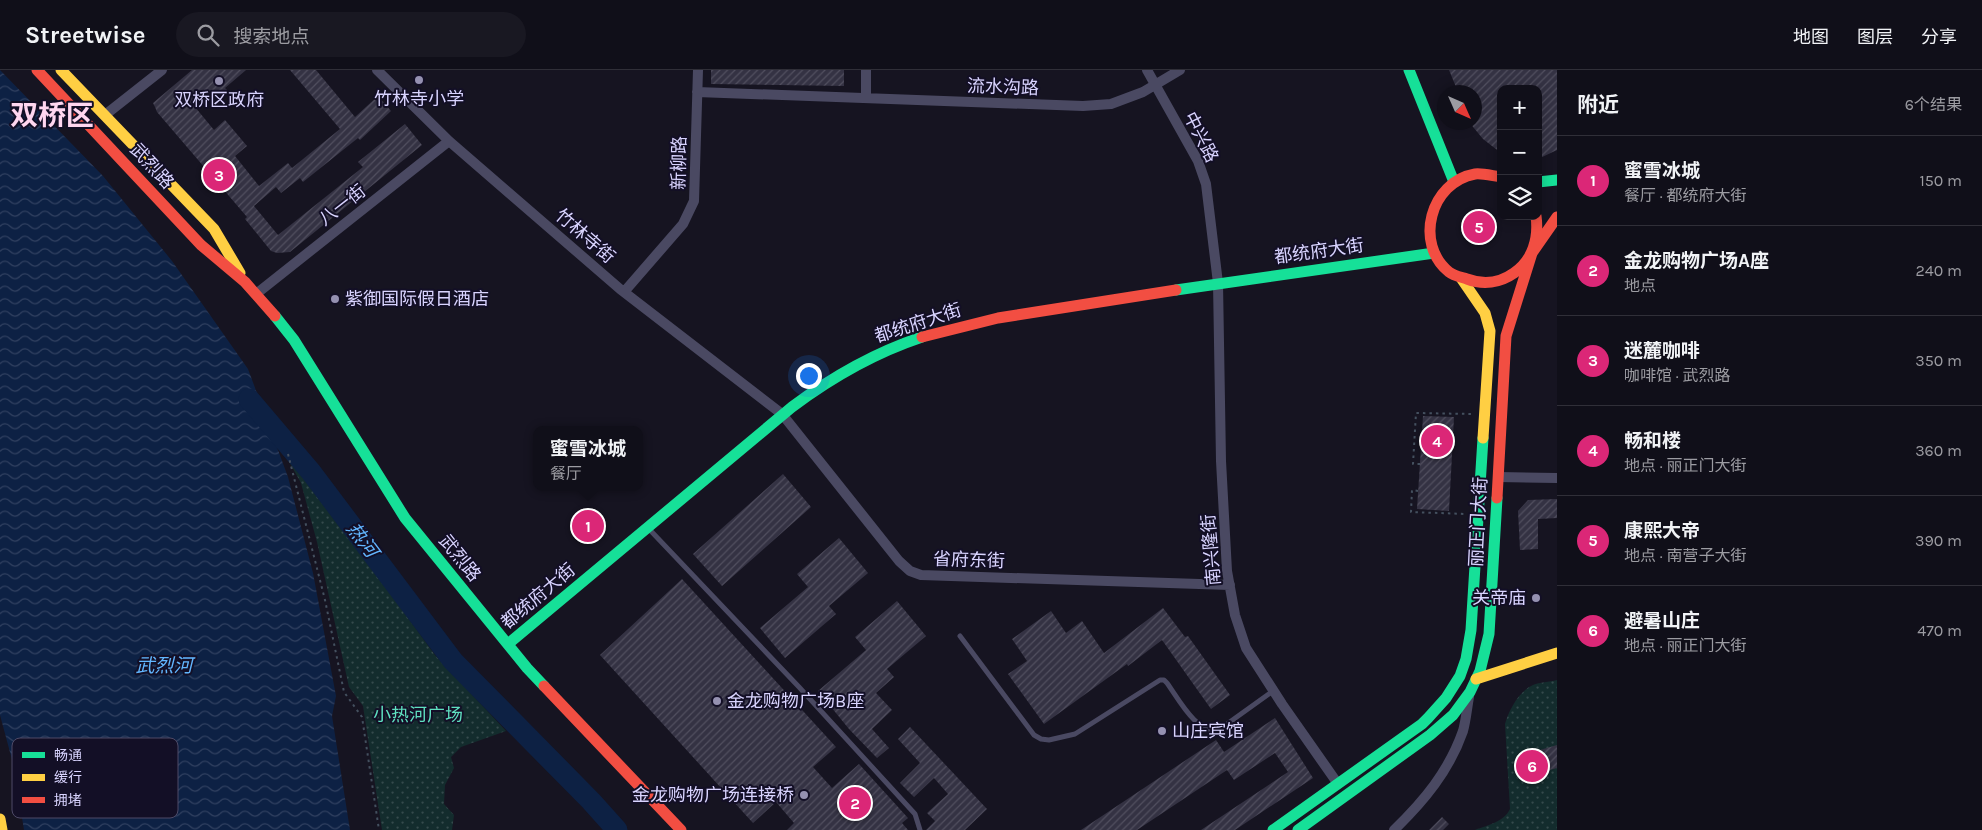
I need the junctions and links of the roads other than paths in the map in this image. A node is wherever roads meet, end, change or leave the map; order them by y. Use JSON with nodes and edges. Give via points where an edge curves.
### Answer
{"nodes":[{"id":1,"x":37,"y":70,"type":"edge"},
{"id":2,"x":61,"y":70,"type":"edge"},
{"id":3,"x":162,"y":70,"type":"edge"},
{"id":4,"x":377,"y":70,"type":"edge"},
{"id":5,"x":698,"y":70,"type":"edge"},
{"id":6,"x":866,"y":70,"type":"edge"},
{"id":7,"x":1147,"y":70,"type":"edge"},
{"id":8,"x":1180,"y":70,"type":"edge"},
{"id":9,"x":1409,"y":70,"type":"edge"},
{"id":10,"x":1155,"y":85,"type":"junction"},
{"id":11,"x":697,"y":92,"type":"junction"},
{"id":12,"x":866,"y":98,"type":"junction"},
{"id":13,"x":105,"y":115,"type":"junction"},
{"id":14,"x":449,"y":141,"type":"junction"},
{"id":15,"x":1497,"y":177,"type":"edge"},
{"id":16,"x":1557,"y":180,"type":"edge"},
{"id":17,"x":1454,"y":182,"type":"junction"},
{"id":18,"x":1542,"y":182,"type":"edge"},
{"id":19,"x":1557,"y":217,"type":"edge"},
{"id":20,"x":1536,"y":220,"type":"edge"},
{"id":21,"x":1434,"y":253,"type":"junction"},
{"id":22,"x":1532,"y":253,"type":"junction"},
{"id":23,"x":1461,"y":278,"type":"junction"},
{"id":24,"x":245,"y":282,"type":"junction"},
{"id":25,"x":1218,"y":283,"type":"junction"},
{"id":26,"x":624,"y":292,"type":"junction"},
{"id":27,"x":256,"y":294,"type":"junction"},
{"id":28,"x":782,"y":414,"type":"junction"},
{"id":29,"x":1498,"y":477,"type":"junction"},
{"id":30,"x":1557,"y":478,"type":"edge"},
{"id":31,"x":647,"y":527,"type":"junction"},
{"id":32,"x":1230,"y":585,"type":"junction"},
{"id":33,"x":960,"y":636,"type":"dead end"},
{"id":34,"x":508,"y":644,"type":"junction"},
{"id":35,"x":1557,"y":653,"type":"edge"},
{"id":36,"x":1476,"y":679,"type":"junction"},
{"id":37,"x":1273,"y":691,"type":"junction"},
{"id":38,"x":1470,"y":693,"type":"junction"},
{"id":39,"x":1338,"y":784,"type":"junction"},
{"id":40,"x":0,"y":819,"type":"edge"},
{"id":41,"x":2,"y":830,"type":"edge"},
{"id":42,"x":681,"y":830,"type":"edge"},
{"id":43,"x":920,"y":830,"type":"edge"},
{"id":44,"x":1272,"y":830,"type":"edge"},
{"id":45,"x":1298,"y":830,"type":"edge"},
{"id":46,"x":1394,"y":830,"type":"edge"}],
"edges":[{"from":1,"to":24,"type":"main road","name":"武烈路","via":[[201,245]]},
{"from":2,"to":13,"type":"main road","name":"武烈路"},
{"from":3,"to":13,"type":"street"},
{"from":4,"to":14,"type":"street","name":"竹林寺街"},
{"from":5,"to":11,"type":"street","name":"新柳路"},
{"from":6,"to":12,"type":"street"},
{"from":7,"to":10,"type":"street","name":"中兴路"},
{"from":8,"to":10,"type":"street","name":"流水沟路"},
{"from":9,"to":17,"type":"main road"},
{"from":10,"to":12,"type":"street","name":"流水沟路","via":[[1111,104],[1083,106]]},
{"from":10,"to":25,"type":"street","name":"中兴路","via":[[1198,161],[1206,184]]},
{"from":11,"to":12,"type":"street","name":"流水沟路"},
{"from":11,"to":26,"type":"street","name":"新柳路","via":[[694,201],[683,224]]},
{"from":13,"to":24,"type":"main road","name":"武烈路","via":[[214,229]]},
{"from":14,"to":26,"type":"street","name":"竹林寺街"},
{"from":14,"to":27,"type":"street","name":"八一街"},
{"from":15,"to":17,"type":"main road","via":[[1475,174]]},
{"from":16,"to":18,"type":"main road"},
{"from":17,"to":21,"type":"main road","via":[[1440,195],[1431,214],[1429,234]]},
{"from":19,"to":22,"type":"main road"},
{"from":20,"to":22,"type":"main road","via":[[1537,238]]},
{"from":21,"to":23,"type":"main road","via":[[1445,268]]},
{"from":21,"to":25,"type":"main road","name":"都统府大街"},
{"from":22,"to":23,"type":"main road","via":[[1516,273],[1497,282],[1478,283]]},
{"from":22,"to":29,"type":"main road","name":"丽正门大街","via":[[1506,336]]},
{"from":23,"to":39,"type":"main road","name":"丽正门大街","via":[[1485,313],[1490,331],[1471,630],[1464,667],[1455,687],[1422,724]]},
{"from":24,"to":27,"type":"main road","name":"武烈路"},
{"from":25,"to":28,"type":"main road","name":"都统府大街","via":[[991,318],[910,341],[865,360]]},
{"from":25,"to":32,"type":"street","name":"南兴隆街","via":[[1221,461]]},
{"from":26,"to":28,"type":"street","name":"竹林寺街"},
{"from":27,"to":34,"type":"main road","name":"武烈路","via":[[294,340],[404,518]]},
{"from":28,"to":31,"type":"main road","name":"都统府大街"},
{"from":28,"to":32,"type":"street","name":"省府东街","via":[[910,571],[921,575]]},
{"from":29,"to":30,"type":"street"},
{"from":29,"to":36,"type":"main road","name":"丽正门大街","via":[[1489,634],[1483,665]]},
{"from":31,"to":34,"type":"main road","name":"都统府大街"},
{"from":31,"to":43,"type":"lane","via":[[915,814]]},
{"from":32,"to":37,"type":"street","name":"南兴隆街","via":[[1235,615],[1246,648]]},
{"from":33,"to":37,"type":"lane","via":[[1034,735],[1041,739],[1075,734],[1160,680],[1164,680],[1200,726],[1214,731]]},
{"from":34,"to":42,"type":"main road","name":"武烈路"},
{"from":35,"to":36,"type":"main road"},
{"from":36,"to":38,"type":"main road","name":"丽正门大街"},
{"from":37,"to":39,"type":"street","name":"南兴隆街"},
{"from":38,"to":45,"type":"main road","name":"丽正门大街","via":[[1452,716],[1413,748]]},
{"from":38,"to":46,"type":"street","via":[[1463,730],[1447,767],[1432,792]]},
{"from":39,"to":44,"type":"main road","name":"丽正门大街"},
{"from":40,"to":41,"type":"main road"}]}
